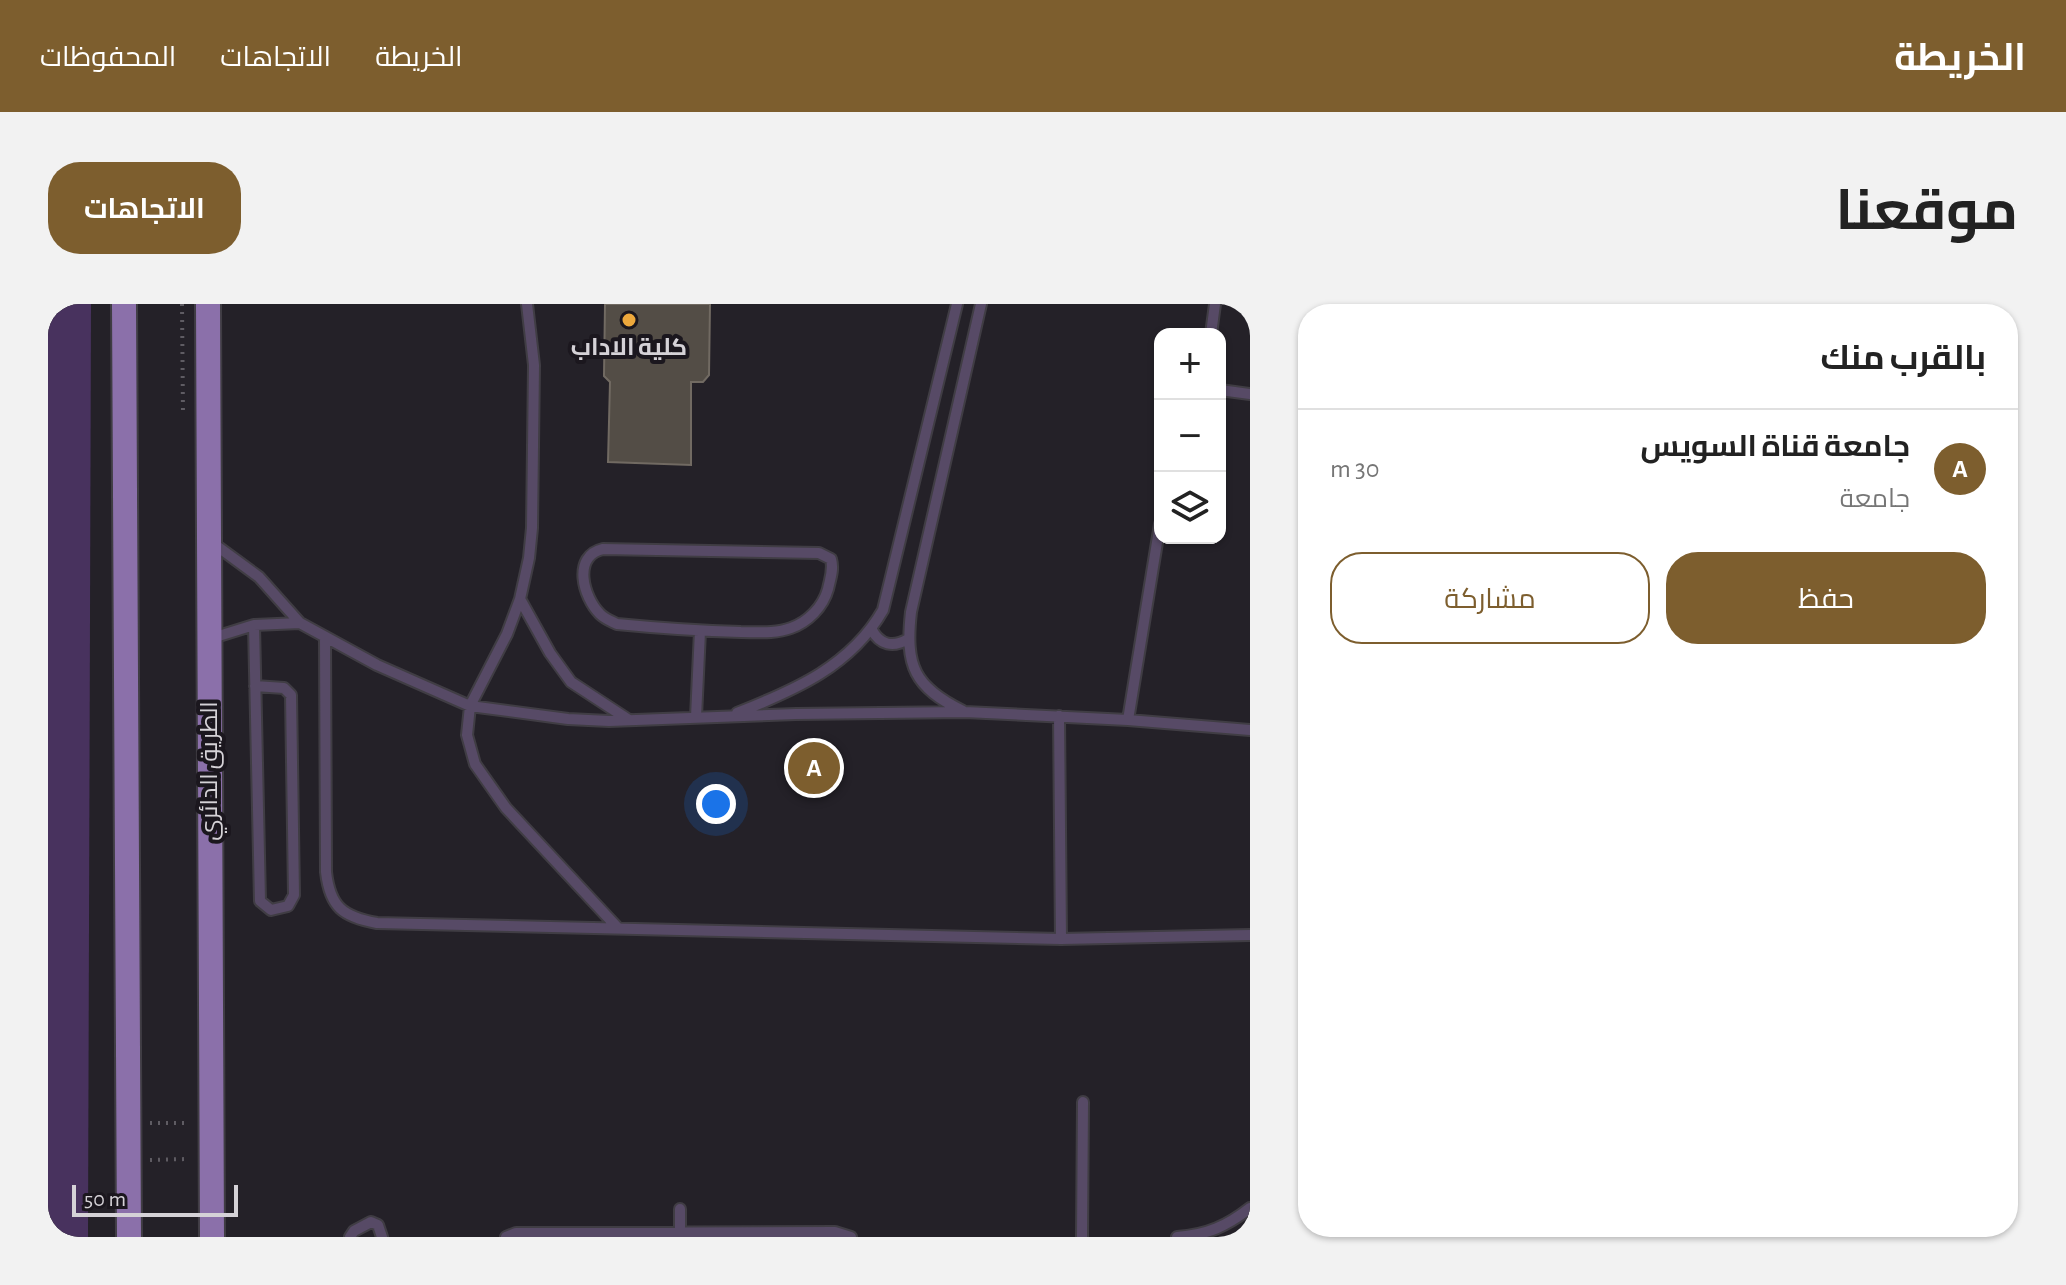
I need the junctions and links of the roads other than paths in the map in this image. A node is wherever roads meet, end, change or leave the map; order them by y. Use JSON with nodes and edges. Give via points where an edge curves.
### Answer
{"nodes":[{"id":1,"x":124,"y":304,"type":"edge"},
{"id":2,"x":208,"y":304,"type":"edge"},
{"id":3,"x":527,"y":304,"type":"edge"},
{"id":4,"x":957,"y":304,"type":"edge"},
{"id":5,"x":981,"y":304,"type":"edge"},
{"id":6,"x":1215,"y":304,"type":"edge"},
{"id":7,"x":1212,"y":328,"type":"edge"},
{"id":8,"x":1226,"y":391,"type":"edge"},
{"id":9,"x":1250,"y":394,"type":"edge"},
{"id":10,"x":208,"y":540,"type":"junction"},
{"id":11,"x":1157,"y":544,"type":"edge"},
{"id":12,"x":520,"y":599,"type":"junction"},
{"id":13,"x":300,"y":623,"type":"junction"},
{"id":14,"x":254,"y":625,"type":"junction"},
{"id":15,"x":872,"y":630,"type":"junction"},
{"id":16,"x":700,"y":631,"type":"junction"},
{"id":17,"x":325,"y":638,"type":"junction"},
{"id":18,"x":209,"y":639,"type":"junction"},
{"id":19,"x":908,"y":639,"type":"junction"},
{"id":20,"x":255,"y":686,"type":"junction"},
{"id":21,"x":470,"y":706,"type":"junction"},
{"id":22,"x":965,"y":712,"type":"junction"},
{"id":23,"x":730,"y":716,"type":"junction"},
{"id":24,"x":1059,"y":716,"type":"junction"},
{"id":25,"x":696,"y":717,"type":"junction"},
{"id":26,"x":629,"y":720,"type":"junction"},
{"id":27,"x":1128,"y":720,"type":"junction"},
{"id":28,"x":1250,"y":730,"type":"edge"},
{"id":29,"x":616,"y":926,"type":"junction"},
{"id":30,"x":1250,"y":935,"type":"edge"},
{"id":31,"x":1061,"y":939,"type":"junction"},
{"id":32,"x":1083,"y":1102,"type":"dead end"},
{"id":33,"x":1250,"y":1208,"type":"edge"},
{"id":34,"x":680,"y":1209,"type":"dead end"},
{"id":35,"x":680,"y":1235,"type":"edge"},
{"id":36,"x":129,"y":1237,"type":"edge"},
{"id":37,"x":212,"y":1237,"type":"edge"},
{"id":38,"x":350,"y":1237,"type":"edge"},
{"id":39,"x":382,"y":1237,"type":"edge"},
{"id":40,"x":506,"y":1237,"type":"edge"},
{"id":41,"x":851,"y":1237,"type":"edge"},
{"id":42,"x":1082,"y":1237,"type":"edge"},
{"id":43,"x":1177,"y":1237,"type":"edge"}],
"edges":[{"from":1,"to":36,"type":"main road"},
{"from":2,"to":10,"type":"main road","name":"الطريق الدائري"},
{"from":3,"to":12,"type":"lane","via":[[534,365],[532,528]]},
{"from":4,"to":15,"type":"lane","via":[[883,610]]},
{"from":5,"to":19,"type":"lane"},
{"from":6,"to":7,"type":"lane"},
{"from":8,"to":9,"type":"lane"},
{"from":10,"to":13,"type":"lane","via":[[259,577]]},
{"from":10,"to":18,"type":"main road","name":"الطريق الدائري"},
{"from":11,"to":27,"type":"lane"},
{"from":12,"to":21,"type":"lane"},
{"from":12,"to":26,"type":"lane","via":[[571,682]]},
{"from":13,"to":14,"type":"lane"},
{"from":13,"to":17,"type":"lane"},
{"from":14,"to":18,"type":"lane"},
{"from":14,"to":20,"type":"lane"},
{"from":15,"to":19,"type":"lane","via":[[887,644]]},
{"from":15,"to":23,"type":"lane","via":[[822,675]]},
{"from":16,"to":16,"type":"lane","via":[[774,632],[805,621],[826,595],[831,559],[819,553],[603,549],[586,557],[584,575],[592,602],[607,619]]},
{"from":16,"to":25,"type":"lane"},
{"from":17,"to":21,"type":"lane"},
{"from":17,"to":29,"type":"lane","via":[[326,872],[337,906],[377,923]]},
{"from":18,"to":37,"type":"main road","name":"الطريق الدائري"},
{"from":19,"to":22,"type":"lane","via":[[917,678],[938,699]]},
{"from":20,"to":20,"type":"lane","via":[[260,901],[271,910],[288,906],[294,895],[291,695],[284,688]]},
{"from":21,"to":26,"type":"lane","via":[[568,719]]},
{"from":21,"to":29,"type":"lane","via":[[467,735],[475,764],[506,808]]},
{"from":22,"to":23,"type":"lane"},
{"from":22,"to":24,"type":"lane"},
{"from":23,"to":25,"type":"lane"},
{"from":24,"to":27,"type":"lane"},
{"from":24,"to":31,"type":"lane"},
{"from":25,"to":26,"type":"lane"},
{"from":27,"to":28,"type":"lane"},
{"from":29,"to":31,"type":"lane"},
{"from":30,"to":31,"type":"lane"},
{"from":32,"to":42,"type":"lane"},
{"from":33,"to":43,"type":"lane","via":[[1219,1229]]},
{"from":34,"to":35,"type":"lane"},
{"from":35,"to":40,"type":"lane"},
{"from":35,"to":41,"type":"lane","via":[[835,1232]]},
{"from":38,"to":39,"type":"lane","via":[[371,1222]]}]}
